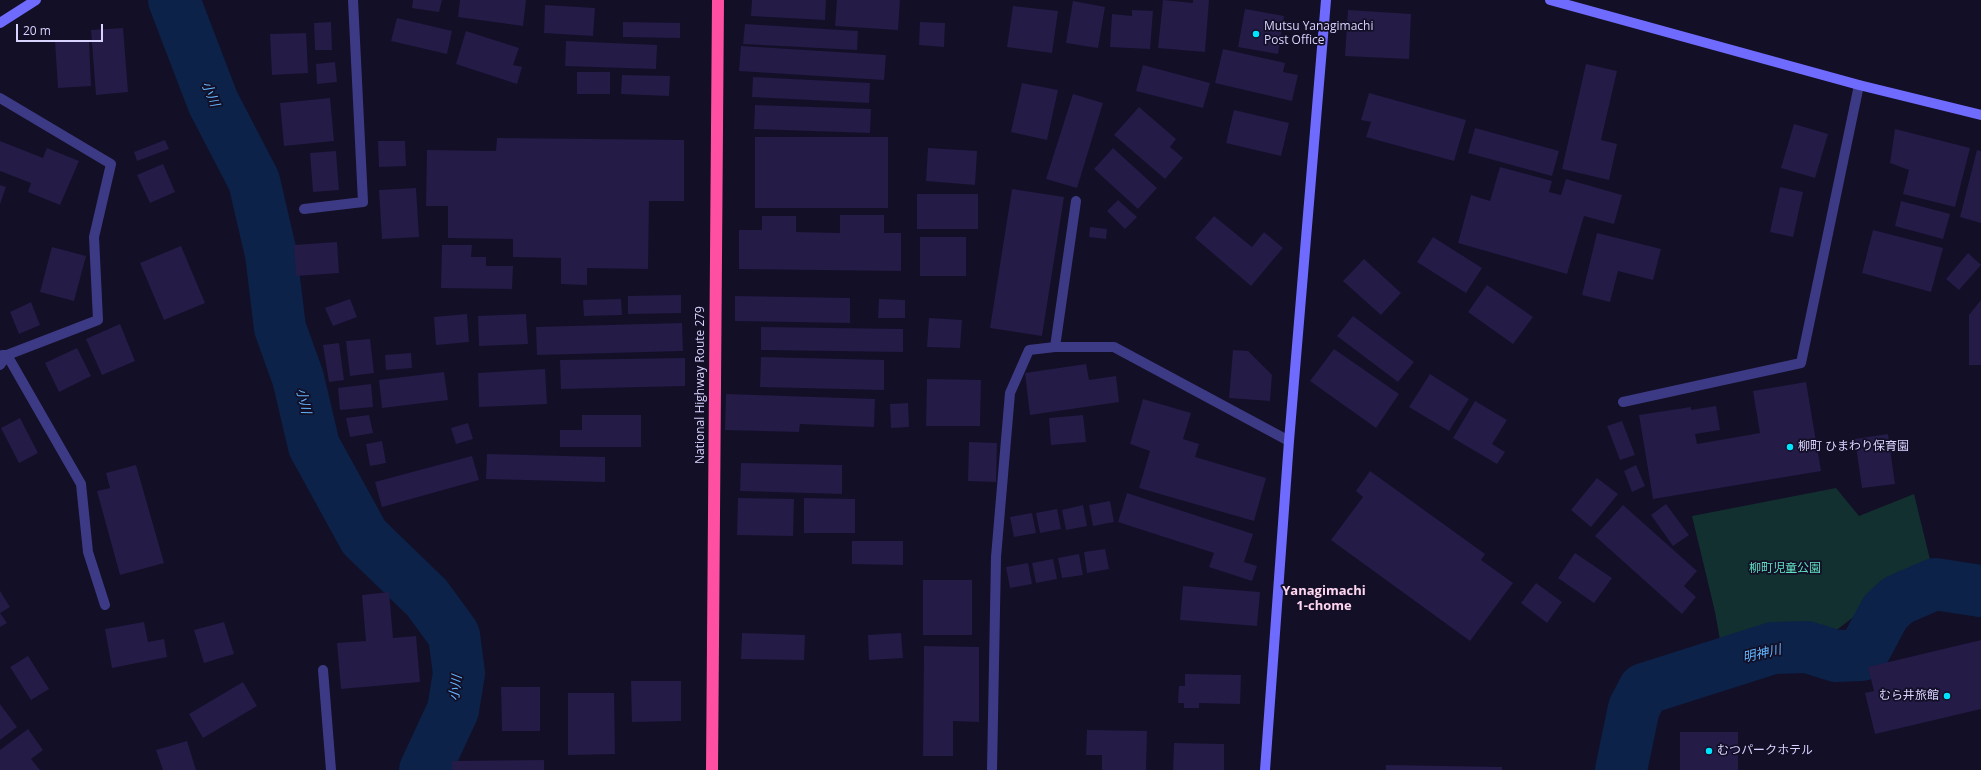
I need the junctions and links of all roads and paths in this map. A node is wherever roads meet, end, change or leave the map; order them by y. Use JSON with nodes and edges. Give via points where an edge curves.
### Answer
{"nodes":[{"id":1,"x":36,"y":0,"type":"edge"},
{"id":2,"x":353,"y":0,"type":"edge"},
{"id":3,"x":718,"y":0,"type":"edge"},
{"id":4,"x":1326,"y":0,"type":"edge"},
{"id":5,"x":1550,"y":0,"type":"edge"},
{"id":6,"x":0,"y":23,"type":"edge"},
{"id":7,"x":1860,"y":85,"type":"junction"},
{"id":8,"x":0,"y":98,"type":"edge"},
{"id":9,"x":1981,"y":116,"type":"edge"},
{"id":10,"x":1076,"y":201,"type":"dead end"},
{"id":11,"x":304,"y":209,"type":"dead end"},
{"id":12,"x":1055,"y":347,"type":"junction"},
{"id":13,"x":4,"y":355,"type":"edge"},
{"id":14,"x":0,"y":365,"type":"edge"},
{"id":15,"x":1623,"y":402,"type":"dead end"},
{"id":16,"x":1289,"y":441,"type":"junction"},
{"id":17,"x":105,"y":605,"type":"dead end"},
{"id":18,"x":323,"y":670,"type":"dead end"},
{"id":19,"x":331,"y":770,"type":"edge"},
{"id":20,"x":712,"y":770,"type":"edge"},
{"id":21,"x":992,"y":770,"type":"edge"},
{"id":22,"x":1265,"y":770,"type":"edge"}],
"edges":[{"from":1,"to":6,"type":"street"},
{"from":2,"to":11,"type":"street","via":[[364,202]]},
{"from":3,"to":20,"type":"highway","name":"National Highway Route 279"},
{"from":4,"to":16,"type":"street"},
{"from":5,"to":7,"type":"street"},
{"from":7,"to":9,"type":"street"},
{"from":7,"to":15,"type":"street","via":[[1801,363]]},
{"from":8,"to":13,"type":"street","via":[[111,164],[94,237],[98,320]]},
{"from":10,"to":12,"type":"street"},
{"from":12,"to":16,"type":"street","via":[[1114,347]]},
{"from":12,"to":21,"type":"street","via":[[1029,350],[1010,393],[996,557]]},
{"from":13,"to":14,"type":"street"},
{"from":13,"to":17,"type":"street","via":[[81,484],[88,552]]},
{"from":16,"to":22,"type":"street"},
{"from":18,"to":19,"type":"street"}]}
